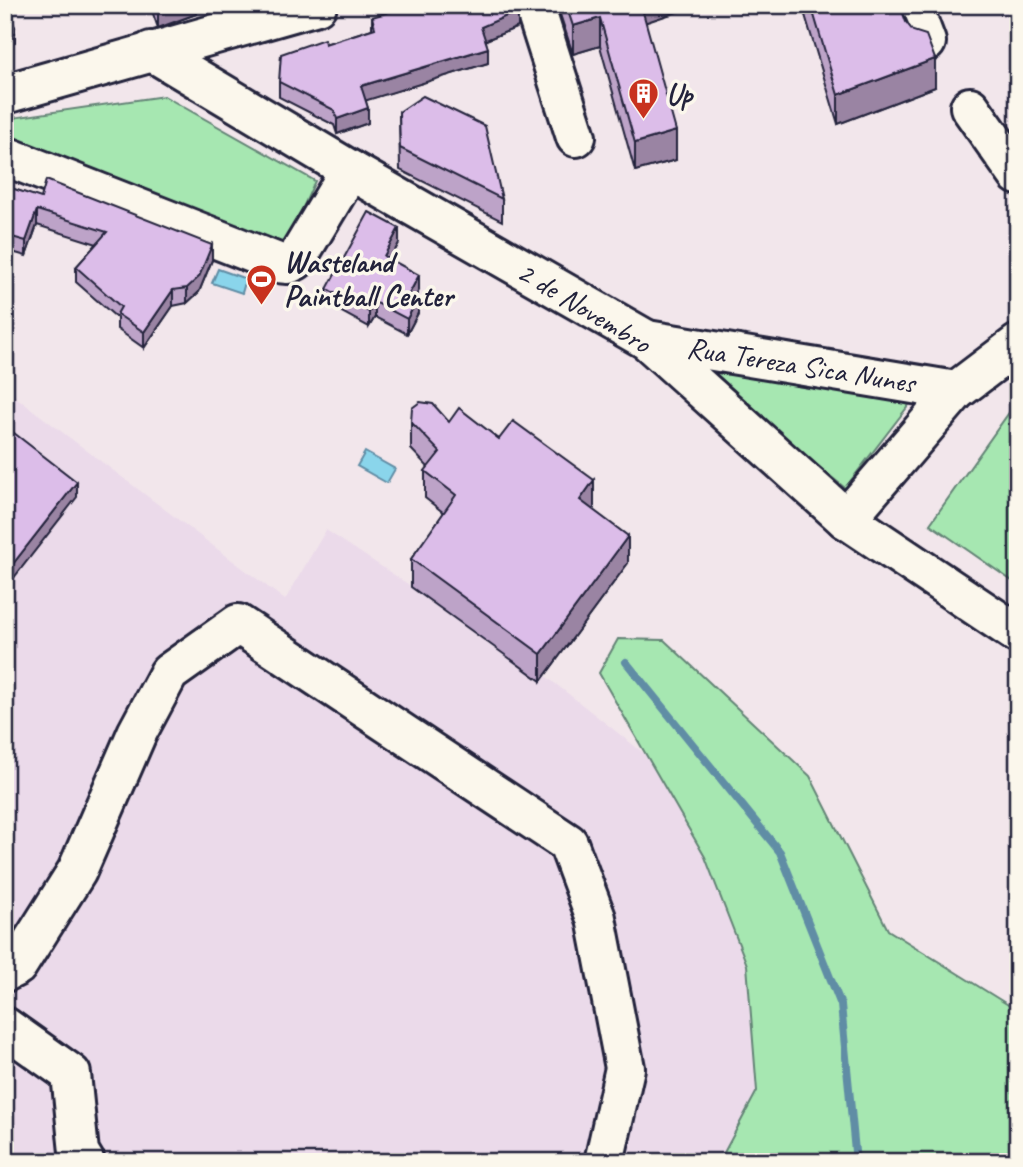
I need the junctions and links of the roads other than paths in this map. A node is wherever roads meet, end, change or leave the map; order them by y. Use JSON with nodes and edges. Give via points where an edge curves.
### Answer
{"nodes":[{"id":1,"x":317,"y":5,"type":"edge"},
{"id":2,"x":534,"y":5,"type":"edge"},
{"id":3,"x":912,"y":5,"type":"edge"},
{"id":4,"x":926,"y":42,"type":"edge"},
{"id":5,"x":152,"y":51,"type":"junction"},
{"id":6,"x":5,"y":94,"type":"edge"},
{"id":7,"x":970,"y":107,"type":"dead end"},
{"id":8,"x":576,"y":137,"type":"dead end"},
{"id":9,"x":5,"y":156,"type":"edge"},
{"id":10,"x":350,"y":170,"type":"junction"},
{"id":11,"x":1018,"y":175,"type":"edge"},
{"id":12,"x":647,"y":340,"type":"junction"},
{"id":13,"x":1018,"y":344,"type":"edge"},
{"id":14,"x":956,"y":391,"type":"junction"},
{"id":15,"x":846,"y":519,"type":"junction"},
{"id":16,"x":1018,"y":634,"type":"edge"},
{"id":17,"x":5,"y":972,"type":"edge"},
{"id":18,"x":5,"y":1027,"type":"edge"},
{"id":19,"x":85,"y":1162,"type":"edge"},
{"id":20,"x":604,"y":1162,"type":"edge"}],
"edges":[{"from":1,"to":5,"type":"street"},
{"from":2,"to":8,"type":"street"},
{"from":3,"to":4,"type":"street"},
{"from":5,"to":6,"type":"street"},
{"from":5,"to":10,"type":"street","name":"2 de Novembro"},
{"from":7,"to":11,"type":"street"},
{"from":9,"to":10,"type":"street","via":[[288,264],[296,260]]},
{"from":10,"to":12,"type":"street","name":"2 de Novembro"},
{"from":12,"to":14,"type":"street","name":"Rua Tereza Sica Nunes"},
{"from":12,"to":15,"type":"street","name":"2 de Novembro"},
{"from":13,"to":14,"type":"street","name":"Rua Tereza Sica Nunes"},
{"from":14,"to":15,"type":"street","name":"Rua Tereza Sica Nunes"},
{"from":15,"to":16,"type":"street","name":"2 de Novembro"},
{"from":17,"to":20,"type":"street","via":[[17,966],[77,871],[137,733],[169,673],[238,624],[568,843],[596,918],[625,1068]]},
{"from":18,"to":19,"type":"street","via":[[71,1074],[79,1152]]}]}
